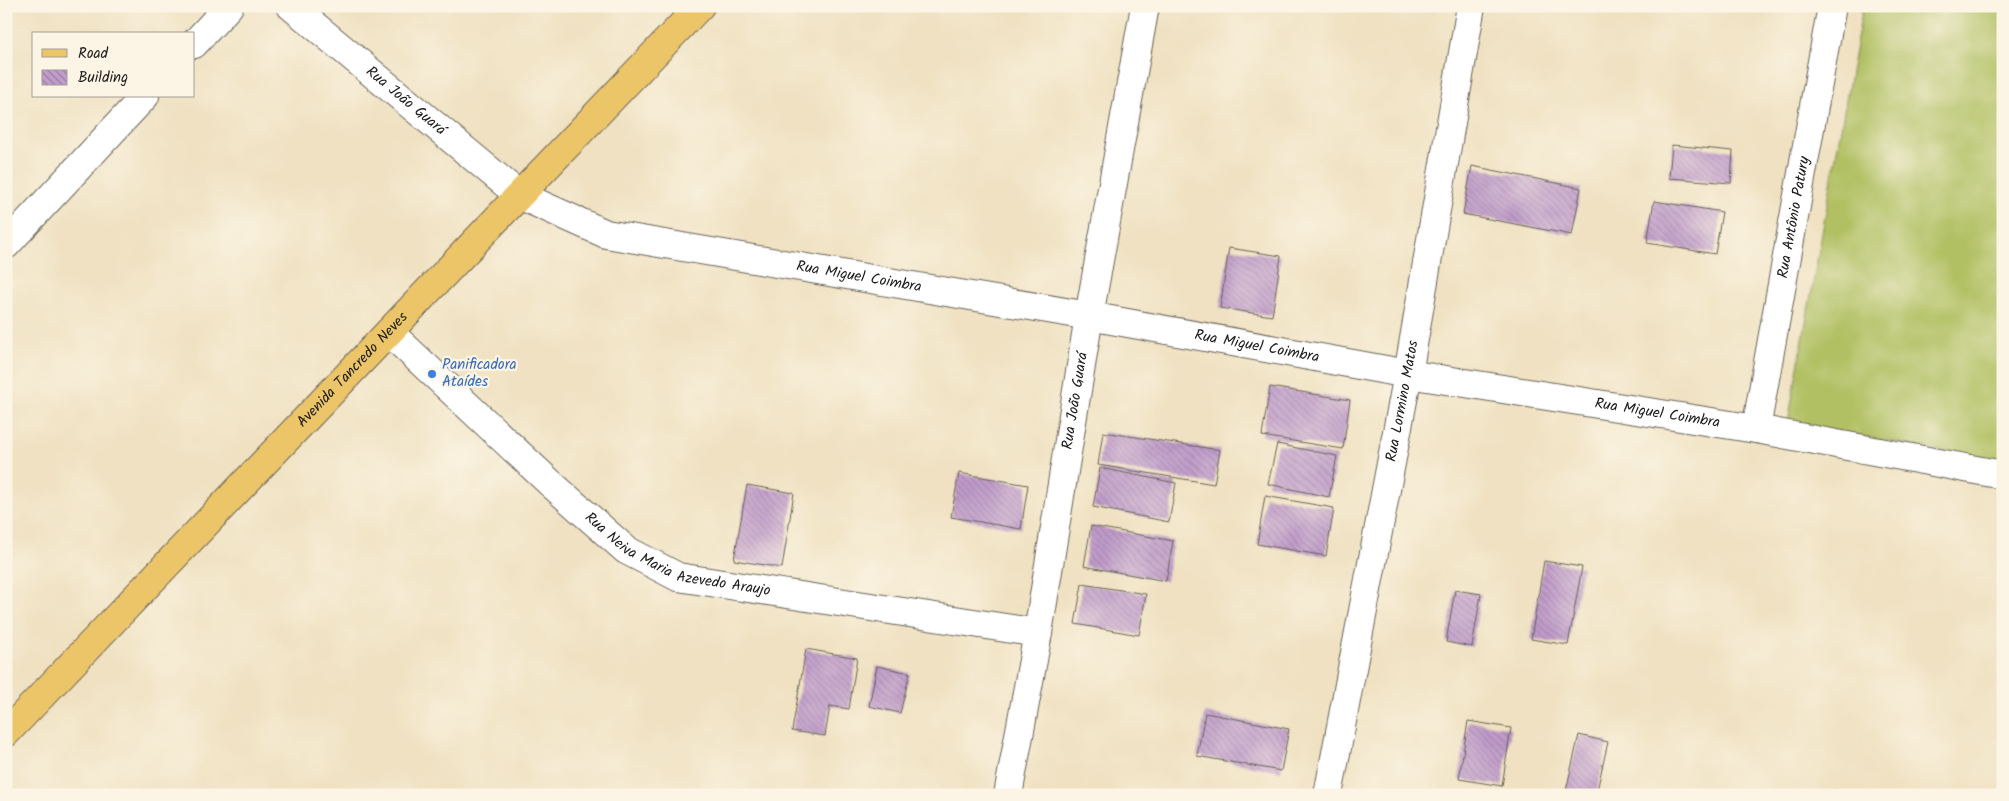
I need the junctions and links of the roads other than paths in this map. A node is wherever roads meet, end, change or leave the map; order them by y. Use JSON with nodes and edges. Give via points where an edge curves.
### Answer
{"nodes":[{"id":1,"x":229,"y":6,"type":"edge"},
{"id":2,"x":291,"y":6,"type":"edge"},
{"id":3,"x":700,"y":6,"type":"edge"},
{"id":4,"x":1145,"y":6,"type":"edge"},
{"id":5,"x":1471,"y":6,"type":"edge"},
{"id":6,"x":1832,"y":6,"type":"edge"},
{"id":7,"x":195,"y":43,"type":"edge"},
{"id":8,"x":143,"y":98,"type":"edge"},
{"id":9,"x":519,"y":195,"type":"junction"},
{"id":10,"x":6,"y":245,"type":"edge"},
{"id":11,"x":1089,"y":316,"type":"junction"},
{"id":12,"x":389,"y":332,"type":"junction"},
{"id":13,"x":1408,"y":374,"type":"junction"},
{"id":14,"x":1756,"y":428,"type":"junction"},
{"id":15,"x":2003,"y":475,"type":"edge"},
{"id":16,"x":1038,"y":633,"type":"junction"},
{"id":17,"x":6,"y":734,"type":"edge"},
{"id":18,"x":1008,"y":795,"type":"edge"},
{"id":19,"x":1328,"y":795,"type":"edge"}],
"edges":[{"from":1,"to":7,"type":"street"},
{"from":2,"to":9,"type":"street","name":"Rua João Guará"},
{"from":3,"to":9,"type":"main road","name":"Avenida Tancredo Neves"},
{"from":4,"to":11,"type":"street","name":"Rua João Guará"},
{"from":5,"to":13,"type":"street","name":"Rua Lormino Matos"},
{"from":6,"to":14,"type":"street","name":"Rua Antônio Patury"},
{"from":8,"to":10,"type":"street"},
{"from":9,"to":11,"type":"street","name":"Rua Miguel Coimbra","via":[[606,234]]},
{"from":9,"to":12,"type":"main road","name":"Avenida Tancredo Neves"},
{"from":11,"to":13,"type":"street","name":"Rua Miguel Coimbra"},
{"from":11,"to":16,"type":"street","name":"Rua João Guará"},
{"from":12,"to":16,"type":"street","name":"Rua Neiva Maria Azevedo Araujo","via":[[626,550],[678,577]]},
{"from":12,"to":17,"type":"main road","name":"Avenida Tancredo Neves"},
{"from":13,"to":14,"type":"street","name":"Rua Miguel Coimbra"},
{"from":13,"to":19,"type":"street","name":"Rua Lormino Matos"},
{"from":14,"to":15,"type":"street","name":"Rua Miguel Coimbra"},
{"from":16,"to":18,"type":"street","name":"Rua João Guará"}]}
